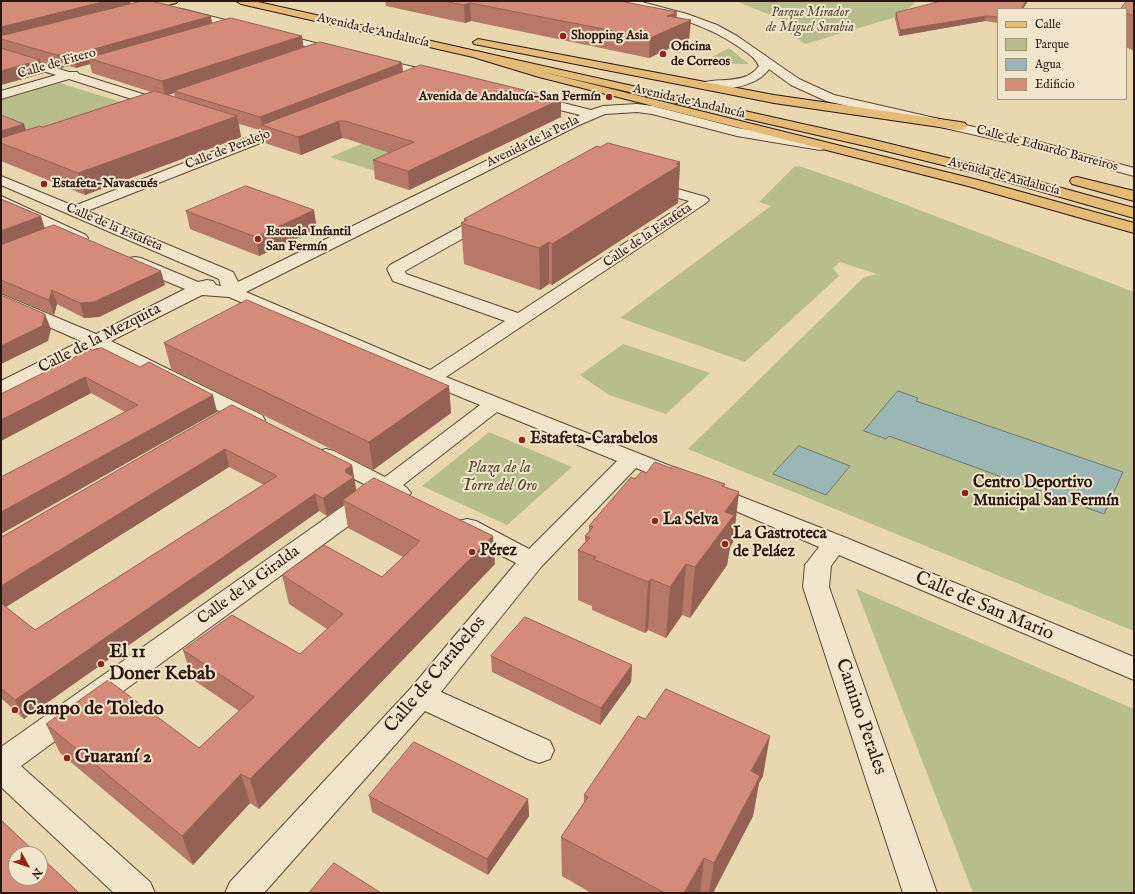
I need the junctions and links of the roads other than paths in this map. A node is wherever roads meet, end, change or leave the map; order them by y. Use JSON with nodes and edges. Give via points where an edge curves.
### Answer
{"nodes":[{"id":1,"x":140,"y":1,"type":"edge"},
{"id":2,"x":173,"y":1,"type":"edge"},
{"id":3,"x":241,"y":1,"type":"edge"},
{"id":4,"x":627,"y":1,"type":"edge"},
{"id":5,"x":156,"y":5,"type":"junction"},
{"id":6,"x":135,"y":11,"type":"edge"},
{"id":7,"x":236,"y":26,"type":"junction"},
{"id":8,"x":213,"y":33,"type":"edge"},
{"id":9,"x":470,"y":40,"type":"dead end"},
{"id":10,"x":3,"y":48,"type":"edge"},
{"id":11,"x":323,"y":49,"type":"junction"},
{"id":12,"x":508,"y":49,"type":"junction"},
{"id":13,"x":346,"y":54,"type":"edge"},
{"id":14,"x":476,"y":54,"type":"junction"},
{"id":15,"x":304,"y":55,"type":"edge"},
{"id":16,"x":760,"y":57,"type":"junction"},
{"id":17,"x":362,"y":58,"type":"edge"},
{"id":18,"x":85,"y":71,"type":"edge"},
{"id":19,"x":428,"y":73,"type":"junction"},
{"id":20,"x":70,"y":75,"type":"junction"},
{"id":21,"x":448,"y":78,"type":"edge"},
{"id":22,"x":408,"y":81,"type":"edge"},
{"id":23,"x":709,"y":85,"type":"junction"},
{"id":24,"x":1,"y":95,"type":"edge"},
{"id":25,"x":518,"y":96,"type":"edge"},
{"id":26,"x":157,"y":103,"type":"junction"},
{"id":27,"x":175,"y":104,"type":"edge"},
{"id":28,"x":135,"y":111,"type":"edge"},
{"id":29,"x":591,"y":114,"type":"junction"},
{"id":30,"x":306,"y":120,"type":"edge"},
{"id":31,"x":960,"y":126,"type":"junction"},
{"id":32,"x":248,"y":132,"type":"edge"},
{"id":33,"x":262,"y":137,"type":"junction"},
{"id":34,"x":921,"y":143,"type":"dead end"},
{"id":35,"x":822,"y":146,"type":"junction"},
{"id":36,"x":1134,"y":172,"type":"edge"},
{"id":37,"x":1061,"y":177,"type":"dead end"},
{"id":38,"x":1,"y":180,"type":"edge"},
{"id":39,"x":633,"y":181,"type":"edge"},
{"id":40,"x":1134,"y":196,"type":"edge"},
{"id":41,"x":1,"y":202,"type":"edge"},
{"id":42,"x":74,"y":211,"type":"junction"},
{"id":43,"x":500,"y":211,"type":"edge"},
{"id":44,"x":1134,"y":213,"type":"edge"},
{"id":45,"x":1134,"y":228,"type":"edge"},
{"id":46,"x":62,"y":230,"type":"junction"},
{"id":47,"x":42,"y":238,"type":"edge"},
{"id":48,"x":91,"y":243,"type":"edge"},
{"id":49,"x":120,"y":255,"type":"edge"},
{"id":50,"x":229,"y":284,"type":"junction"},
{"id":51,"x":199,"y":290,"type":"junction"},
{"id":52,"x":2,"y":300,"type":"edge"},
{"id":53,"x":521,"y":320,"type":"junction"},
{"id":54,"x":97,"y":341,"type":"junction"},
{"id":55,"x":431,"y":378,"type":"junction"},
{"id":56,"x":1,"y":389,"type":"edge"},
{"id":57,"x":495,"y":404,"type":"junction"},
{"id":58,"x":236,"y":411,"type":"junction"},
{"id":59,"x":216,"y":423,"type":"edge"},
{"id":60,"x":271,"y":428,"type":"edge"},
{"id":61,"x":312,"y":449,"type":"edge"},
{"id":62,"x":632,"y":459,"type":"junction"},
{"id":63,"x":387,"y":486,"type":"junction"},
{"id":64,"x":415,"y":501,"type":"edge"},
{"id":65,"x":449,"y":518,"type":"edge"},
{"id":66,"x":835,"y":543,"type":"junction"},
{"id":67,"x":532,"y":560,"type":"junction"},
{"id":68,"x":1134,"y":669,"type":"edge"},
{"id":69,"x":421,"y":696,"type":"junction"},
{"id":70,"x":539,"y":750,"type":"dead end"},
{"id":71,"x":1,"y":766,"type":"edge"},
{"id":72,"x":138,"y":893,"type":"edge"},
{"id":73,"x":242,"y":893,"type":"edge"},
{"id":74,"x":920,"y":893,"type":"edge"}],
"edges":[{"from":1,"to":5,"type":"main road"},
{"from":2,"to":5,"type":"main road"},
{"from":3,"to":14,"type":"main road","name":"Avenida de Andalucía"},
{"from":4,"to":16,"type":"street","via":[[713,27]]},
{"from":5,"to":6,"type":"street"},
{"from":5,"to":7,"type":"street"},
{"from":7,"to":8,"type":"street"},
{"from":7,"to":11,"type":"street"},
{"from":9,"to":12,"type":"main road","name":"Avenida de Andalucía"},
{"from":10,"to":20,"type":"street"},
{"from":11,"to":13,"type":"street"},
{"from":11,"to":15,"type":"street"},
{"from":12,"to":23,"type":"main road"},
{"from":12,"to":34,"type":"main road","name":"Avenida de Andalucía"},
{"from":14,"to":35,"type":"main road","via":[[543,75]]},
{"from":14,"to":44,"type":"main road","name":"Avenida de Andalucía","via":[[870,143],[988,172]]},
{"from":16,"to":23,"type":"street","via":[[765,66],[763,71],[753,78],[741,82]]},
{"from":16,"to":31,"type":"street","name":"Calle de Eduardo Barreiros","via":[[795,82],[830,98]]},
{"from":17,"to":19,"type":"street"},
{"from":18,"to":20,"type":"street","name":"Calle de Fitero"},
{"from":19,"to":21,"type":"street"},
{"from":19,"to":22,"type":"street"},
{"from":20,"to":24,"type":"street","name":"Calle de Fitero"},
{"from":20,"to":26,"type":"street"},
{"from":23,"to":31,"type":"main road","via":[[790,101]]},
{"from":25,"to":29,"type":"street","name":"Avenida de la Perla"},
{"from":26,"to":27,"type":"street"},
{"from":26,"to":28,"type":"street"},
{"from":29,"to":35,"type":"street","via":[[624,107],[648,109],[737,132]]},
{"from":29,"to":50,"type":"street","name":"Avenida de la Perla"},
{"from":30,"to":33,"type":"street","name":"Calle de Peralejo"},
{"from":31,"to":36,"type":"street","name":"Calle de Eduardo Barreiros"},
{"from":32,"to":33,"type":"street"},
{"from":33,"to":42,"type":"street","name":"Calle de Peralejo"},
{"from":35,"to":45,"type":"main road","via":[[1014,194]]},
{"from":37,"to":40,"type":"main road","name":"Avenida de Andalucía"},
{"from":38,"to":42,"type":"street","name":"Calle de la Estafeta"},
{"from":39,"to":53,"type":"street","name":"Calle de la Estafeta","via":[[701,200]]},
{"from":41,"to":46,"type":"street","name":"Calle de la Estafeta"},
{"from":42,"to":50,"type":"street","name":"Calle de la Estafeta"},
{"from":43,"to":53,"type":"street","via":[[396,269],[399,276]]},
{"from":46,"to":47,"type":"street"},
{"from":46,"to":48,"type":"street","name":"Calle de la Estafeta"},
{"from":49,"to":51,"type":"street","name":"Calle de la Estafeta"},
{"from":50,"to":51,"type":"street"},
{"from":50,"to":55,"type":"street","name":"Calle de la Estafeta"},
{"from":51,"to":54,"type":"street","name":"Calle de la Mezquita"},
{"from":52,"to":54,"type":"street"},
{"from":53,"to":55,"type":"street","name":"Calle de la Estafeta"},
{"from":54,"to":56,"type":"street","name":"Calle de la Mezquita"},
{"from":54,"to":58,"type":"street"},
{"from":55,"to":57,"type":"street","name":"Calle de la Estafeta"},
{"from":57,"to":62,"type":"street","name":"Calle de la Estafeta"},
{"from":57,"to":63,"type":"street","name":"Calle de la Giralda"},
{"from":58,"to":59,"type":"street"},
{"from":58,"to":60,"type":"street"},
{"from":61,"to":63,"type":"street"},
{"from":62,"to":66,"type":"street","name":"Calle de la Estafeta"},
{"from":62,"to":67,"type":"street","name":"Calle de Carabelos"},
{"from":63,"to":64,"type":"street"},
{"from":63,"to":71,"type":"street","name":"Calle de la Giralda"},
{"from":65,"to":67,"type":"street"},
{"from":66,"to":68,"type":"street","name":"Calle de San Mario"},
{"from":66,"to":74,"type":"street","name":"Camino Perales","via":[[818,566],[816,587]]},
{"from":67,"to":69,"type":"street","name":"Calle de Carabelos"},
{"from":69,"to":70,"type":"street"},
{"from":69,"to":73,"type":"street","name":"Calle de Carabelos"},
{"from":71,"to":72,"type":"street"}]}
